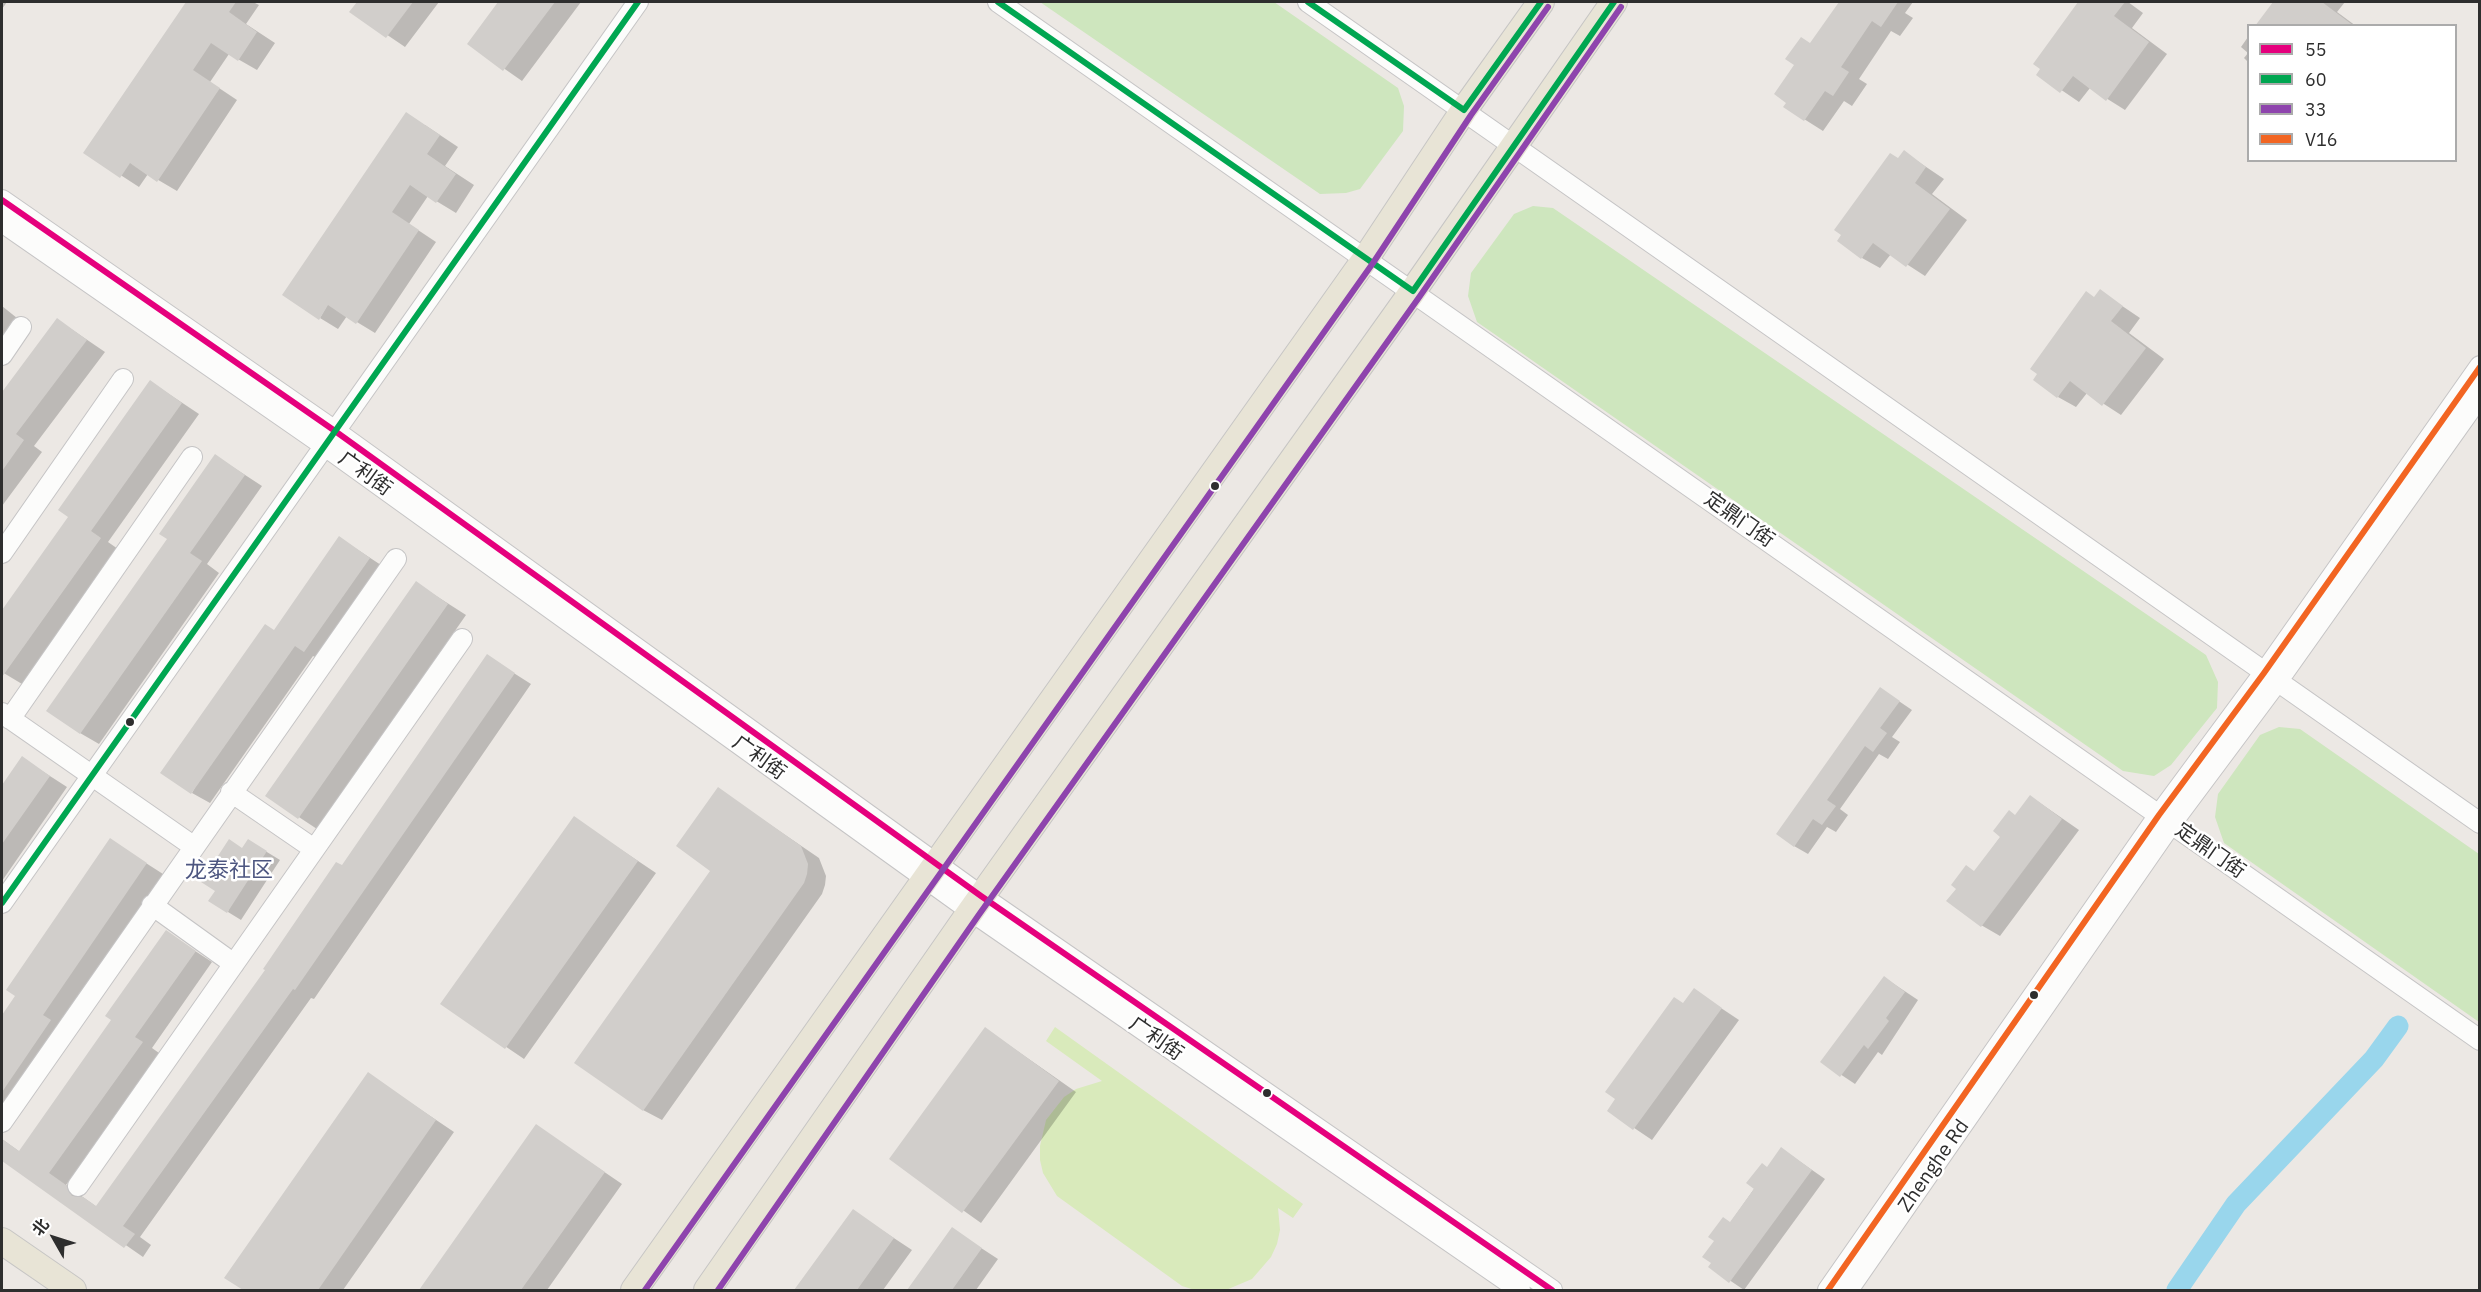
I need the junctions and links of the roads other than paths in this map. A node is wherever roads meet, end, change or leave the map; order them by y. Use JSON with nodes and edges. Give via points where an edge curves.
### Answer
{"nodes":[{"id":1,"x":624,"y":2,"type":"edge"},
{"id":2,"x":638,"y":2,"type":"edge"},
{"id":3,"x":998,"y":2,"type":"edge"},
{"id":4,"x":1308,"y":2,"type":"edge"},
{"id":5,"x":1541,"y":2,"type":"edge"},
{"id":6,"x":1614,"y":2,"type":"edge"},
{"id":7,"x":1464,"y":110,"type":"junction"},
{"id":8,"x":1512,"y":145,"type":"junction"},
{"id":9,"x":2,"y":200,"type":"edge"},
{"id":10,"x":2,"y":222,"type":"edge"},
{"id":11,"x":1366,"y":258,"type":"junction"},
{"id":12,"x":1413,"y":291,"type":"junction"},
{"id":13,"x":21,"y":327,"type":"dead end"},
{"id":14,"x":2,"y":355,"type":"edge"},
{"id":15,"x":2480,"y":366,"type":"edge"},
{"id":16,"x":123,"y":379,"type":"dead end"},
{"id":17,"x":2480,"y":396,"type":"edge"},
{"id":18,"x":325,"y":435,"type":"junction"},
{"id":19,"x":192,"y":457,"type":"dead end"},
{"id":20,"x":2,"y":553,"type":"edge"},
{"id":21,"x":396,"y":559,"type":"dead end"},
{"id":22,"x":462,"y":639,"type":"dead end"},
{"id":23,"x":2270,"y":678,"type":"junction"},
{"id":24,"x":6,"y":716,"type":"edge"},
{"id":25,"x":87,"y":772,"type":"junction"},
{"id":26,"x":231,"y":792,"type":"junction"},
{"id":27,"x":2165,"y":820,"type":"junction"},
{"id":28,"x":2480,"y":823,"type":"edge"},
{"id":29,"x":194,"y":846,"type":"junction"},
{"id":30,"x":314,"y":849,"type":"junction"},
{"id":31,"x":931,"y":871,"type":"junction"},
{"id":32,"x":2,"y":885,"type":"edge"},
{"id":33,"x":2,"y":903,"type":"edge"},
{"id":34,"x":976,"y":903,"type":"junction"},
{"id":35,"x":152,"y":905,"type":"junction"},
{"id":36,"x":234,"y":964,"type":"junction"},
{"id":37,"x":2480,"y":1040,"type":"edge"},
{"id":38,"x":2,"y":1122,"type":"edge"},
{"id":39,"x":78,"y":1186,"type":"dead end"},
{"id":40,"x":2,"y":1241,"type":"edge"},
{"id":41,"x":73,"y":1290,"type":"edge"},
{"id":42,"x":634,"y":1290,"type":"edge"},
{"id":43,"x":707,"y":1290,"type":"edge"},
{"id":44,"x":1520,"y":1290,"type":"edge"},
{"id":45,"x":1552,"y":1290,"type":"edge"},
{"id":46,"x":1828,"y":1290,"type":"edge"},
{"id":47,"x":1848,"y":1290,"type":"edge"}],
"edges":[{"from":1,"to":18,"type":"street"},
{"from":2,"to":18,"type":"street"},
{"from":3,"to":11,"type":"street","name":"定鼎门街"},
{"from":4,"to":7,"type":"street"},
{"from":5,"to":7,"type":"main road"},
{"from":6,"to":8,"type":"main road"},
{"from":7,"to":8,"type":"street"},
{"from":7,"to":11,"type":"main road"},
{"from":8,"to":12,"type":"main road"},
{"from":8,"to":23,"type":"street"},
{"from":9,"to":18,"type":"street","name":"广利街"},
{"from":10,"to":18,"type":"street","name":"广利街"},
{"from":11,"to":12,"type":"street","name":"定鼎门街"},
{"from":11,"to":31,"type":"main road"},
{"from":12,"to":27,"type":"street","name":"定鼎门街"},
{"from":12,"to":34,"type":"main road"},
{"from":13,"to":14,"type":"street"},
{"from":15,"to":23,"type":"street","name":"Zhenghe Rd"},
{"from":16,"to":20,"type":"street"},
{"from":17,"to":23,"type":"street","name":"Zhenghe Rd"},
{"from":18,"to":25,"type":"street"},
{"from":18,"to":31,"type":"street","name":"广利街"},
{"from":19,"to":24,"type":"street"},
{"from":21,"to":26,"type":"street"},
{"from":22,"to":30,"type":"street"},
{"from":23,"to":27,"type":"street","name":"Zhenghe Rd"},
{"from":23,"to":28,"type":"street"},
{"from":24,"to":25,"type":"street"},
{"from":25,"to":29,"type":"street"},
{"from":25,"to":32,"type":"street"},
{"from":25,"to":33,"type":"street"},
{"from":26,"to":29,"type":"street"},
{"from":26,"to":30,"type":"street"},
{"from":27,"to":37,"type":"street","name":"定鼎门街"},
{"from":27,"to":46,"type":"street","name":"Zhenghe Rd"},
{"from":27,"to":47,"type":"street","name":"Zhenghe Rd"},
{"from":29,"to":35,"type":"street"},
{"from":30,"to":36,"type":"street"},
{"from":31,"to":34,"type":"street","name":"广利街"},
{"from":31,"to":42,"type":"main road"},
{"from":34,"to":43,"type":"main road"},
{"from":34,"to":44,"type":"street","name":"广利街"},
{"from":34,"to":45,"type":"street","name":"广利街"},
{"from":35,"to":36,"type":"street"},
{"from":35,"to":38,"type":"street"},
{"from":36,"to":39,"type":"street"},
{"from":40,"to":41,"type":"main road"}]}
